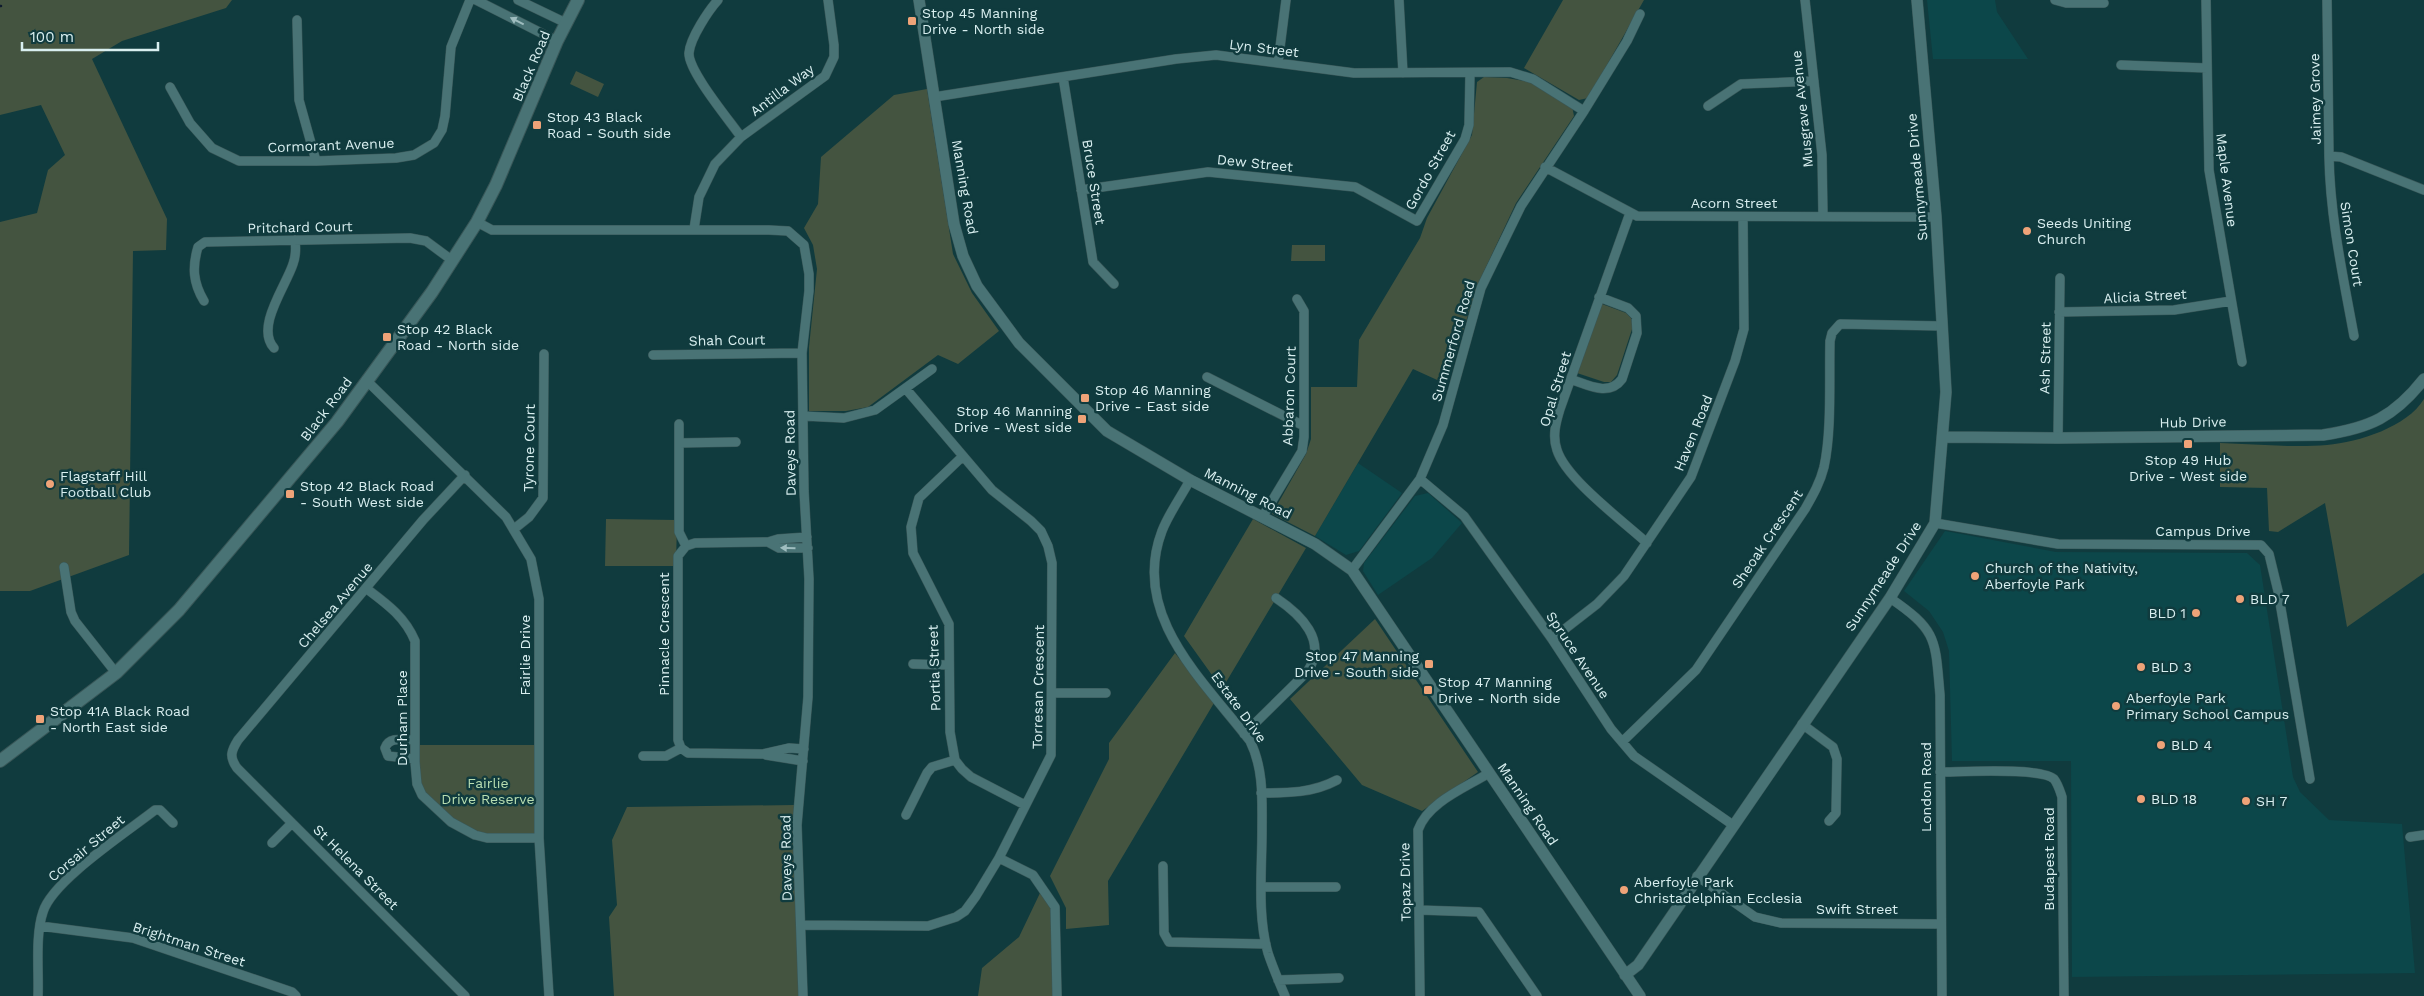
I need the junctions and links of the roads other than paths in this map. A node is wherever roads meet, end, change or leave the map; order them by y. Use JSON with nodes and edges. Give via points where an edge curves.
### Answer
{"nodes":[{"id":1,"x":470,"y":0,"type":"edge"},
{"id":2,"x":476,"y":0,"type":"edge"},
{"id":3,"x":518,"y":0,"type":"edge"},
{"id":4,"x":578,"y":0,"type":"edge"},
{"id":5,"x":718,"y":0,"type":"edge"},
{"id":6,"x":828,"y":0,"type":"edge"},
{"id":7,"x":919,"y":0,"type":"edge"},
{"id":8,"x":1286,"y":0,"type":"edge"},
{"id":9,"x":1399,"y":0,"type":"edge"},
{"id":10,"x":1805,"y":0,"type":"edge"},
{"id":11,"x":1917,"y":0,"type":"edge"},
{"id":12,"x":2055,"y":0,"type":"edge"},
{"id":13,"x":2206,"y":0,"type":"edge"},
{"id":14,"x":2327,"y":0,"type":"edge"},
{"id":15,"x":2104,"y":3,"type":"dead end"},
{"id":16,"x":1640,"y":14,"type":"dead end"},
{"id":17,"x":297,"y":20,"type":"dead end"},
{"id":18,"x":566,"y":23,"type":"junction"},
{"id":19,"x":557,"y":42,"type":"junction"},
{"id":20,"x":1278,"y":63,"type":"junction"},
{"id":21,"x":2121,"y":65,"type":"dead end"},
{"id":22,"x":2207,"y":68,"type":"junction"},
{"id":23,"x":1402,"y":73,"type":"junction"},
{"id":24,"x":1470,"y":73,"type":"junction"},
{"id":25,"x":1063,"y":77,"type":"junction"},
{"id":26,"x":1814,"y":81,"type":"junction"},
{"id":27,"x":170,"y":87,"type":"dead end"},
{"id":28,"x":934,"y":97,"type":"junction"},
{"id":29,"x":1708,"y":106,"type":"dead end"},
{"id":30,"x":1584,"y":111,"type":"junction"},
{"id":31,"x":741,"y":137,"type":"junction"},
{"id":32,"x":2329,"y":156,"type":"junction"},
{"id":33,"x":316,"y":161,"type":"junction"},
{"id":34,"x":1545,"y":167,"type":"junction"},
{"id":35,"x":1081,"y":190,"type":"junction"},
{"id":36,"x":2424,"y":190,"type":"edge"},
{"id":37,"x":1630,"y":213,"type":"junction"},
{"id":38,"x":1823,"y":216,"type":"junction"},
{"id":39,"x":1743,"y":217,"type":"junction"},
{"id":40,"x":1936,"y":217,"type":"junction"},
{"id":41,"x":1417,"y":221,"type":"joint"},
{"id":42,"x":477,"y":222,"type":"junction"},
{"id":43,"x":694,"y":229,"type":"junction"},
{"id":44,"x":295,"y":240,"type":"junction"},
{"id":45,"x":453,"y":261,"type":"junction"},
{"id":46,"x":2060,"y":278,"type":"dead end"},
{"id":47,"x":1114,"y":284,"type":"dead end"},
{"id":48,"x":1599,"y":297,"type":"junction"},
{"id":49,"x":1297,"y":299,"type":"dead end"},
{"id":50,"x":204,"y":301,"type":"dead end"},
{"id":51,"x":2231,"y":301,"type":"junction"},
{"id":52,"x":2059,"y":312,"type":"junction"},
{"id":53,"x":1942,"y":326,"type":"junction"},
{"id":54,"x":2354,"y":336,"type":"dead end"},
{"id":55,"x":274,"y":348,"type":"dead end"},
{"id":56,"x":802,"y":353,"type":"junction"},
{"id":57,"x":544,"y":354,"type":"dead end"},
{"id":58,"x":653,"y":355,"type":"dead end"},
{"id":59,"x":2242,"y":362,"type":"dead end"},
{"id":60,"x":932,"y":369,"type":"dead end"},
{"id":61,"x":1207,"y":377,"type":"dead end"},
{"id":62,"x":1570,"y":379,"type":"junction"},
{"id":63,"x":2424,"y":379,"type":"edge"},
{"id":64,"x":366,"y":380,"type":"junction"},
{"id":65,"x":906,"y":390,"type":"junction"},
{"id":66,"x":803,"y":416,"type":"junction"},
{"id":67,"x":679,"y":424,"type":"dead end"},
{"id":68,"x":1304,"y":426,"type":"junction"},
{"id":69,"x":1943,"y":437,"type":"junction"},
{"id":70,"x":2058,"y":438,"type":"junction"},
{"id":71,"x":736,"y":442,"type":"dead end"},
{"id":72,"x":679,"y":443,"type":"junction"},
{"id":73,"x":962,"y":457,"type":"junction"},
{"id":74,"x":464,"y":475,"type":"junction"},
{"id":75,"x":1420,"y":479,"type":"junction"},
{"id":76,"x":1190,"y":480,"type":"junction"},
{"id":77,"x":1263,"y":516,"type":"junction"},
{"id":78,"x":1935,"y":523,"type":"junction"},
{"id":79,"x":514,"y":529,"type":"junction"},
{"id":80,"x":807,"y":537,"type":"junction"},
{"id":81,"x":768,"y":542,"type":"junction"},
{"id":82,"x":1647,"y":543,"type":"junction"},
{"id":83,"x":686,"y":546,"type":"junction"},
{"id":84,"x":808,"y":548,"type":"junction"},
{"id":85,"x":64,"y":567,"type":"dead end"},
{"id":86,"x":1352,"y":570,"type":"junction"},
{"id":87,"x":367,"y":589,"type":"junction"},
{"id":88,"x":1276,"y":598,"type":"dead end"},
{"id":89,"x":1890,"y":598,"type":"junction"},
{"id":90,"x":1552,"y":639,"type":"junction"},
{"id":91,"x":913,"y":664,"type":"dead end"},
{"id":92,"x":949,"y":665,"type":"junction"},
{"id":93,"x":116,"y":673,"type":"junction"},
{"id":94,"x":1053,"y":693,"type":"junction"},
{"id":95,"x":1106,"y":693,"type":"dead end"},
{"id":96,"x":1802,"y":724,"type":"junction"},
{"id":97,"x":1244,"y":734,"type":"junction"},
{"id":98,"x":415,"y":740,"type":"junction"},
{"id":99,"x":1622,"y":742,"type":"junction"},
{"id":100,"x":681,"y":748,"type":"junction"},
{"id":101,"x":804,"y":749,"type":"junction"},
{"id":102,"x":763,"y":754,"type":"junction"},
{"id":103,"x":231,"y":755,"type":"joint"},
{"id":104,"x":643,"y":756,"type":"dead end"},
{"id":105,"x":415,"y":759,"type":"junction"},
{"id":106,"x":955,"y":760,"type":"junction"},
{"id":107,"x":0,"y":761,"type":"edge"},
{"id":108,"x":803,"y":761,"type":"junction"},
{"id":109,"x":1940,"y":772,"type":"junction"},
{"id":110,"x":1489,"y":773,"type":"junction"},
{"id":111,"x":2310,"y":779,"type":"dead end"},
{"id":112,"x":1337,"y":780,"type":"dead end"},
{"id":113,"x":1262,"y":792,"type":"junction"},
{"id":114,"x":1025,"y":805,"type":"junction"},
{"id":115,"x":906,"y":815,"type":"dead end"},
{"id":116,"x":1829,"y":821,"type":"dead end"},
{"id":117,"x":173,"y":822,"type":"dead end"},
{"id":118,"x":292,"y":822,"type":"junction"},
{"id":119,"x":1733,"y":825,"type":"junction"},
{"id":120,"x":2424,"y":835,"type":"edge"},
{"id":121,"x":2410,"y":837,"type":"dead end"},
{"id":122,"x":538,"y":838,"type":"junction"},
{"id":123,"x":272,"y":843,"type":"dead end"},
{"id":124,"x":999,"y":858,"type":"junction"},
{"id":125,"x":1163,"y":866,"type":"dead end"},
{"id":126,"x":1697,"y":876,"type":"junction"},
{"id":127,"x":1336,"y":886,"type":"dead end"},
{"id":128,"x":1263,"y":887,"type":"junction"},
{"id":129,"x":1419,"y":910,"type":"junction"},
{"id":130,"x":1940,"y":924,"type":"junction"},
{"id":131,"x":801,"y":925,"type":"junction"},
{"id":132,"x":40,"y":926,"type":"junction"},
{"id":133,"x":1266,"y":944,"type":"junction"},
{"id":134,"x":1626,"y":975,"type":"junction"},
{"id":135,"x":1339,"y":978,"type":"dead end"},
{"id":136,"x":1278,"y":980,"type":"junction"},
{"id":137,"x":38,"y":996,"type":"edge"},
{"id":138,"x":296,"y":996,"type":"edge"},
{"id":139,"x":465,"y":996,"type":"edge"},
{"id":140,"x":549,"y":996,"type":"edge"},
{"id":141,"x":803,"y":996,"type":"edge"},
{"id":142,"x":1057,"y":996,"type":"edge"},
{"id":143,"x":1286,"y":996,"type":"edge"},
{"id":144,"x":1420,"y":996,"type":"edge"},
{"id":145,"x":1537,"y":996,"type":"edge"},
{"id":146,"x":1640,"y":996,"type":"edge"},
{"id":147,"x":1942,"y":996,"type":"edge"},
{"id":148,"x":2064,"y":996,"type":"edge"}],
"edges":[{"from":1,"to":33,"type":"street","name":"Cormorant Avenue","via":[[451,47],[445,116],[442,130],[434,142],[414,155]]},
{"from":19,"to":2,"type":"street","one_way":true},
{"from":3,"to":18,"type":"street"},
{"from":4,"to":18,"type":"main road","name":"Black Road"},
{"from":5,"to":31,"type":"street","via":[[709,10],[689,53],[692,68]]},
{"from":6,"to":31,"type":"street","name":"Antilla Way","via":[[834,57],[825,76]]},
{"from":7,"to":28,"type":"street","name":"Manning Road"},
{"from":8,"to":20,"type":"street"},
{"from":9,"to":23,"type":"street"},
{"from":10,"to":26,"type":"street","name":"Musgrave Avenue"},
{"from":11,"to":40,"type":"street","name":"Sunnymeade Drive"},
{"from":12,"to":15,"type":"street"},
{"from":13,"to":22,"type":"street","name":"Maple Avenue"},
{"from":14,"to":32,"type":"street","name":"Jaimey Grove"},
{"from":16,"to":30,"type":"street","name":"Summerford Road"},
{"from":17,"to":33,"type":"street","via":[[298,100]]},
{"from":18,"to":19,"type":"main road","name":"Black Road"},
{"from":19,"to":42,"type":"main road","name":"Black Road"},
{"from":20,"to":23,"type":"street","name":"Lyn Street","via":[[1354,73]]},
{"from":20,"to":25,"type":"street","name":"Lyn Street","via":[[1216,55]]},
{"from":21,"to":22,"type":"street"},
{"from":22,"to":51,"type":"street","name":"Maple Avenue","via":[[2209,170]]},
{"from":23,"to":24,"type":"street","name":"Lyn Street"},
{"from":24,"to":30,"type":"street","name":"Lyn Street","via":[[1510,72],[1533,79]]},
{"from":24,"to":41,"type":"street","name":"Gordo Street","via":[[1469,125],[1465,138]]},
{"from":25,"to":28,"type":"street","name":"Lyn Street"},
{"from":25,"to":35,"type":"street","name":"Bruce Street"},
{"from":26,"to":29,"type":"street","via":[[1740,84]]},
{"from":26,"to":38,"type":"street","name":"Musgrave Avenue","via":[[1822,155]]},
{"from":27,"to":33,"type":"street","name":"Cormorant Avenue","via":[[190,123],[212,148],[239,161]]},
{"from":28,"to":76,"type":"street","name":"Manning Road","via":[[954,224],[963,256],[977,286],[1019,343],[1107,430]]},
{"from":30,"to":34,"type":"street","name":"Summerford Road"},
{"from":31,"to":43,"type":"street","name":"Antilla Way","via":[[715,164],[699,197]]},
{"from":32,"to":36,"type":"street","name":"Jaimey Grove"},
{"from":32,"to":54,"type":"street","name":"Simon Court","via":[[2334,222]]},
{"from":34,"to":37,"type":"street","name":"Acorn Street"},
{"from":34,"to":75,"type":"street","name":"Summerford Road","via":[[1521,206],[1481,288],[1443,425]]},
{"from":35,"to":41,"type":"street","name":"Dew Street","via":[[1208,172],[1355,187]]},
{"from":35,"to":47,"type":"street","name":"Bruce Street","via":[[1093,262]]},
{"from":37,"to":39,"type":"street","name":"Acorn Street","via":[[1637,216]]},
{"from":37,"to":48,"type":"street","name":"Opal Street"},
{"from":38,"to":39,"type":"street","name":"Acorn Street"},
{"from":38,"to":40,"type":"street","name":"Acorn Street"},
{"from":39,"to":82,"type":"street","name":"Haven Road","via":[[1744,324],[1735,361],[1691,477]]},
{"from":40,"to":53,"type":"street","name":"Sunnymeade Drive"},
{"from":42,"to":43,"type":"street","name":"Daveys Road","via":[[492,230]]},
{"from":42,"to":45,"type":"main road","name":"Black Road"},
{"from":43,"to":56,"type":"street","name":"Daveys Road","via":[[788,231],[804,245],[809,291]]},
{"from":44,"to":45,"type":"street","name":"Pritchard Court","via":[[410,238],[426,241]]},
{"from":44,"to":50,"type":"street","name":"Pritchard Court","via":[[205,242],[198,246],[194,257],[195,286]]},
{"from":44,"to":55,"type":"street","via":[[293,264],[271,315],[268,338]]},
{"from":45,"to":64,"type":"main road","name":"Black Road"},
{"from":46,"to":52,"type":"street","name":"Ash Street"},
{"from":48,"to":62,"type":"street","name":"Opal Street"},
{"from":48,"to":62,"type":"street","via":[[1628,308],[1636,316],[1637,332],[1622,378],[1618,385],[1604,390]]},
{"from":49,"to":68,"type":"street","name":"Abbaron Court","via":[[1304,311]]},
{"from":51,"to":52,"type":"street","name":"Alicia Street","via":[[2174,310]]},
{"from":51,"to":59,"type":"street","name":"Maple Avenue"},
{"from":52,"to":70,"type":"street","name":"Ash Street"},
{"from":53,"to":69,"type":"street","name":"Sunnymeade Drive","via":[[1946,392]]},
{"from":53,"to":99,"type":"street","name":"Sheoak Crescent","via":[[1840,324],[1832,333],[1824,466],[1818,486],[1696,670]]},
{"from":56,"to":58,"type":"street","name":"Shah Court"},
{"from":56,"to":66,"type":"street","name":"Daveys Road"},
{"from":57,"to":79,"type":"street","name":"Tyrone Court","via":[[542,498],[530,517]]},
{"from":60,"to":65,"type":"street"},
{"from":61,"to":68,"type":"street"},
{"from":62,"to":82,"type":"street","name":"Opal Street","via":[[1556,425],[1555,441],[1561,460],[1581,484]]},
{"from":63,"to":70,"type":"street","name":"Hub Drive","via":[[2383,418],[2357,430],[2323,435]]},
{"from":64,"to":74,"type":"street","name":"Fairlie Drive"},
{"from":64,"to":93,"type":"main road","name":"Black Road","via":[[337,422],[179,610]]},
{"from":65,"to":66,"type":"street","via":[[876,410],[862,414],[844,418]]},
{"from":65,"to":73,"type":"street","name":"Torresan Crescent"},
{"from":66,"to":80,"type":"street","name":"Daveys Road"},
{"from":67,"to":72,"type":"street"},
{"from":68,"to":77,"type":"street","name":"Abbaron Court","via":[[1302,451]]},
{"from":69,"to":70,"type":"street","name":"Hub Drive"},
{"from":69,"to":78,"type":"street","name":"Sunnymeade Drive"},
{"from":71,"to":72,"type":"street"},
{"from":72,"to":83,"type":"street","via":[[679,532]]},
{"from":73,"to":92,"type":"street","name":"Portia Street","via":[[919,498],[911,527],[913,554],[948,624]]},
{"from":73,"to":94,"type":"street","name":"Torresan Crescent","via":[[992,490],[1031,521],[1048,546],[1052,563]]},
{"from":74,"to":79,"type":"street","name":"Fairlie Drive"},
{"from":74,"to":87,"type":"street","name":"Chelsea Avenue"},
{"from":75,"to":86,"type":"street","name":"Summerford Road"},
{"from":75,"to":90,"type":"street","name":"Spruce Avenue","via":[[1464,516]]},
{"from":76,"to":77,"type":"street","name":"Manning Road"},
{"from":76,"to":97,"type":"street","name":"Estate Drive","via":[[1158,546],[1157,606],[1179,649]]},
{"from":77,"to":86,"type":"street","name":"Manning Road","via":[[1315,544]]},
{"from":78,"to":89,"type":"street","name":"Sunnymeade Drive"},
{"from":78,"to":111,"type":"street","name":"Campus Drive","via":[[2058,544],[2261,545],[2269,554],[2278,591]]},
{"from":79,"to":122,"type":"street","name":"Fairlie Drive","via":[[531,559],[539,599]]},
{"from":80,"to":81,"type":"street"},
{"from":80,"to":84,"type":"street","name":"Daveys Road"},
{"from":81,"to":83,"type":"street","via":[[695,542]]},
{"from":84,"to":81,"type":"street","one_way":true,"via":[[780,548]]},
{"from":82,"to":90,"type":"street","name":"Haven Road","via":[[1597,604]]},
{"from":83,"to":100,"type":"street","name":"Pinnacle Crescent","via":[[678,556],[678,740]]},
{"from":84,"to":101,"type":"street","name":"Daveys Road","via":[[808,697]]},
{"from":85,"to":93,"type":"street","via":[[75,621]]},
{"from":86,"to":110,"type":"street","name":"Manning Road"},
{"from":87,"to":98,"type":"street","name":"Durham Place","via":[[402,618],[414,641]]},
{"from":87,"to":103,"type":"street","name":"Chelsea Avenue","via":[[238,740]]},
{"from":88,"to":97,"type":"street","via":[[1298,614],[1310,630],[1313,659],[1307,672]]},
{"from":89,"to":96,"type":"street","name":"Sunnymeade Drive"},
{"from":89,"to":109,"type":"street","name":"London Road","via":[[1927,628],[1936,649],[1940,695]]},
{"from":90,"to":99,"type":"street","name":"Spruce Avenue"},
{"from":91,"to":92,"type":"street"},
{"from":92,"to":106,"type":"street","name":"Portia Street","via":[[950,732]]},
{"from":93,"to":107,"type":"main road","name":"Black Road"},
{"from":94,"to":95,"type":"street"},
{"from":94,"to":114,"type":"street","name":"Torresan Crescent","via":[[1051,755]]},
{"from":96,"to":116,"type":"street","via":[[1833,747],[1837,759],[1836,813]]},
{"from":96,"to":119,"type":"street","name":"Sunnymeade Drive"},
{"from":97,"to":113,"type":"street","name":"Estate Drive","via":[[1256,754]]},
{"from":98,"to":105,"type":"street","name":"Durham Place"},
{"from":98,"to":105,"type":"street","via":[[392,740],[384,748],[388,756]]},
{"from":99,"to":119,"type":"street","name":"Spruce Avenue","via":[[1634,756]]},
{"from":100,"to":102,"type":"street","via":[[688,753]]},
{"from":100,"to":104,"type":"street","via":[[666,756]]},
{"from":101,"to":102,"type":"street","via":[[789,748]]},
{"from":101,"to":108,"type":"street","name":"Daveys Road"},
{"from":102,"to":108,"type":"street"},
{"from":103,"to":118,"type":"street","name":"St Helena Street","via":[[237,768]]},
{"from":105,"to":122,"type":"street","name":"Durham Place","via":[[417,784],[422,795],[463,830],[487,838]]},
{"from":106,"to":114,"type":"street","via":[[971,777]]},
{"from":106,"to":115,"type":"street","via":[[932,767]]},
{"from":108,"to":131,"type":"street","name":"Daveys Road","via":[[797,825]]},
{"from":109,"to":130,"type":"street","name":"London Road"},
{"from":109,"to":148,"type":"street","name":"Budapest Road","via":[[2037,772],[2054,779],[2059,787],[2062,797]]},
{"from":110,"to":129,"type":"street","name":"Topaz Drive","via":[[1436,806],[1421,822],[1418,830]]},
{"from":110,"to":134,"type":"street","name":"Manning Road"},
{"from":112,"to":113,"type":"street","via":[[1298,792]]},
{"from":113,"to":128,"type":"street","name":"Estate Drive"},
{"from":114,"to":124,"type":"street","name":"Torresan Crescent"},
{"from":117,"to":132,"type":"street","name":"Corsair Street","via":[[160,810],[155,810],[60,885],[48,900]]},
{"from":118,"to":123,"type":"street"},
{"from":118,"to":139,"type":"street","name":"St Helena Street"},
{"from":119,"to":126,"type":"street","name":"Sunnymeade Drive"},
{"from":120,"to":121,"type":"street"},
{"from":122,"to":140,"type":"street","name":"Fairlie Drive"},
{"from":124,"to":131,"type":"street","name":"Torresan Crescent","via":[[965,911],[940,924]]},
{"from":124,"to":142,"type":"street","via":[[1033,875],[1055,907]]},
{"from":125,"to":133,"type":"street","via":[[1164,933],[1169,942]]},
{"from":126,"to":130,"type":"street","name":"Swift Street","via":[[1755,916],[1781,923]]},
{"from":126,"to":134,"type":"street","name":"Sunnymeade Drive","via":[[1638,965]]},
{"from":127,"to":128,"type":"street"},
{"from":128,"to":133,"type":"street","name":"Estate Drive"},
{"from":129,"to":144,"type":"street","name":"Topaz Drive"},
{"from":129,"to":145,"type":"street","via":[[1479,912]]},
{"from":130,"to":147,"type":"street","name":"London Road"},
{"from":131,"to":141,"type":"street","name":"Daveys Road"},
{"from":132,"to":137,"type":"street","name":"Corsair Street"},
{"from":132,"to":138,"type":"street","name":"Brightman Street","via":[[133,938]]},
{"from":133,"to":136,"type":"street","name":"Estate Drive"},
{"from":134,"to":146,"type":"street","name":"Manning Road"},
{"from":135,"to":136,"type":"street"},
{"from":136,"to":143,"type":"street","name":"Estate Drive"}]}
